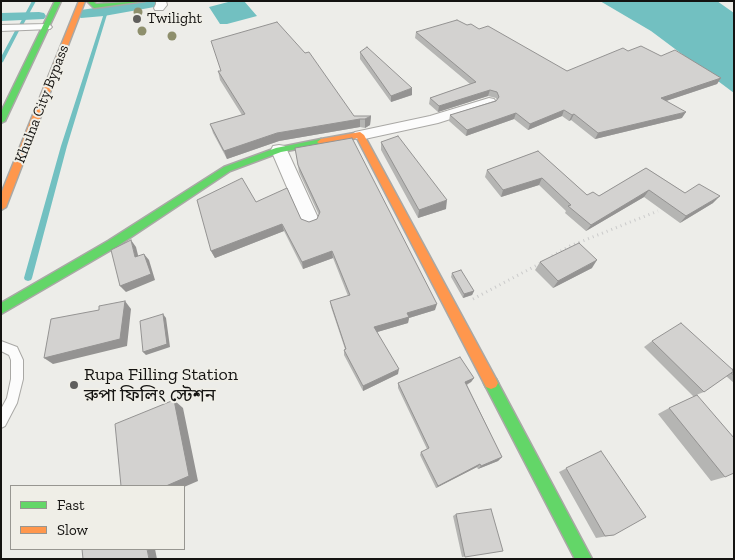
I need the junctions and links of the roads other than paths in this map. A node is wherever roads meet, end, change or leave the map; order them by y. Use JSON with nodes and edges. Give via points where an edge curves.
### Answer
{"nodes":[{"id":1,"x":58,"y":1,"type":"edge"},
{"id":2,"x":82,"y":1,"type":"edge"},
{"id":3,"x":90,"y":1,"type":"edge"},
{"id":4,"x":142,"y":1,"type":"edge"},
{"id":5,"x":46,"y":27,"type":"junction"},
{"id":6,"x":1,"y":28,"type":"edge"},
{"id":7,"x":489,"y":102,"type":"edge"},
{"id":8,"x":1,"y":121,"type":"edge"},
{"id":9,"x":360,"y":135,"type":"junction"},
{"id":10,"x":279,"y":150,"type":"junction"},
{"id":11,"x":1,"y":207,"type":"edge"},
{"id":12,"x":310,"y":220,"type":"edge"},
{"id":13,"x":1,"y":309,"type":"edge"},
{"id":14,"x":1,"y":346,"type":"edge"},
{"id":15,"x":1,"y":422,"type":"edge"},
{"id":16,"x":584,"y":559,"type":"edge"}],
"edges":[{"from":1,"to":5,"type":"main road","name":"Khulna City Bypass"},
{"from":2,"to":11,"type":"main road","name":"Khulna City Bypass"},
{"from":3,"to":4,"type":"main road","via":[[94,6],[100,6]]},
{"from":5,"to":6,"type":"street"},
{"from":5,"to":8,"type":"main road","name":"Khulna City Bypass"},
{"from":7,"to":9,"type":"street","via":[[433,120]]},
{"from":9,"to":10,"type":"main road"},
{"from":9,"to":16,"type":"main road"},
{"from":10,"to":12,"type":"street"},
{"from":10,"to":13,"type":"main road","via":[[227,170],[112,244]]},
{"from":14,"to":15,"type":"lane","via":[[13,351],[17,360],[17,379],[13,399]]}]}
